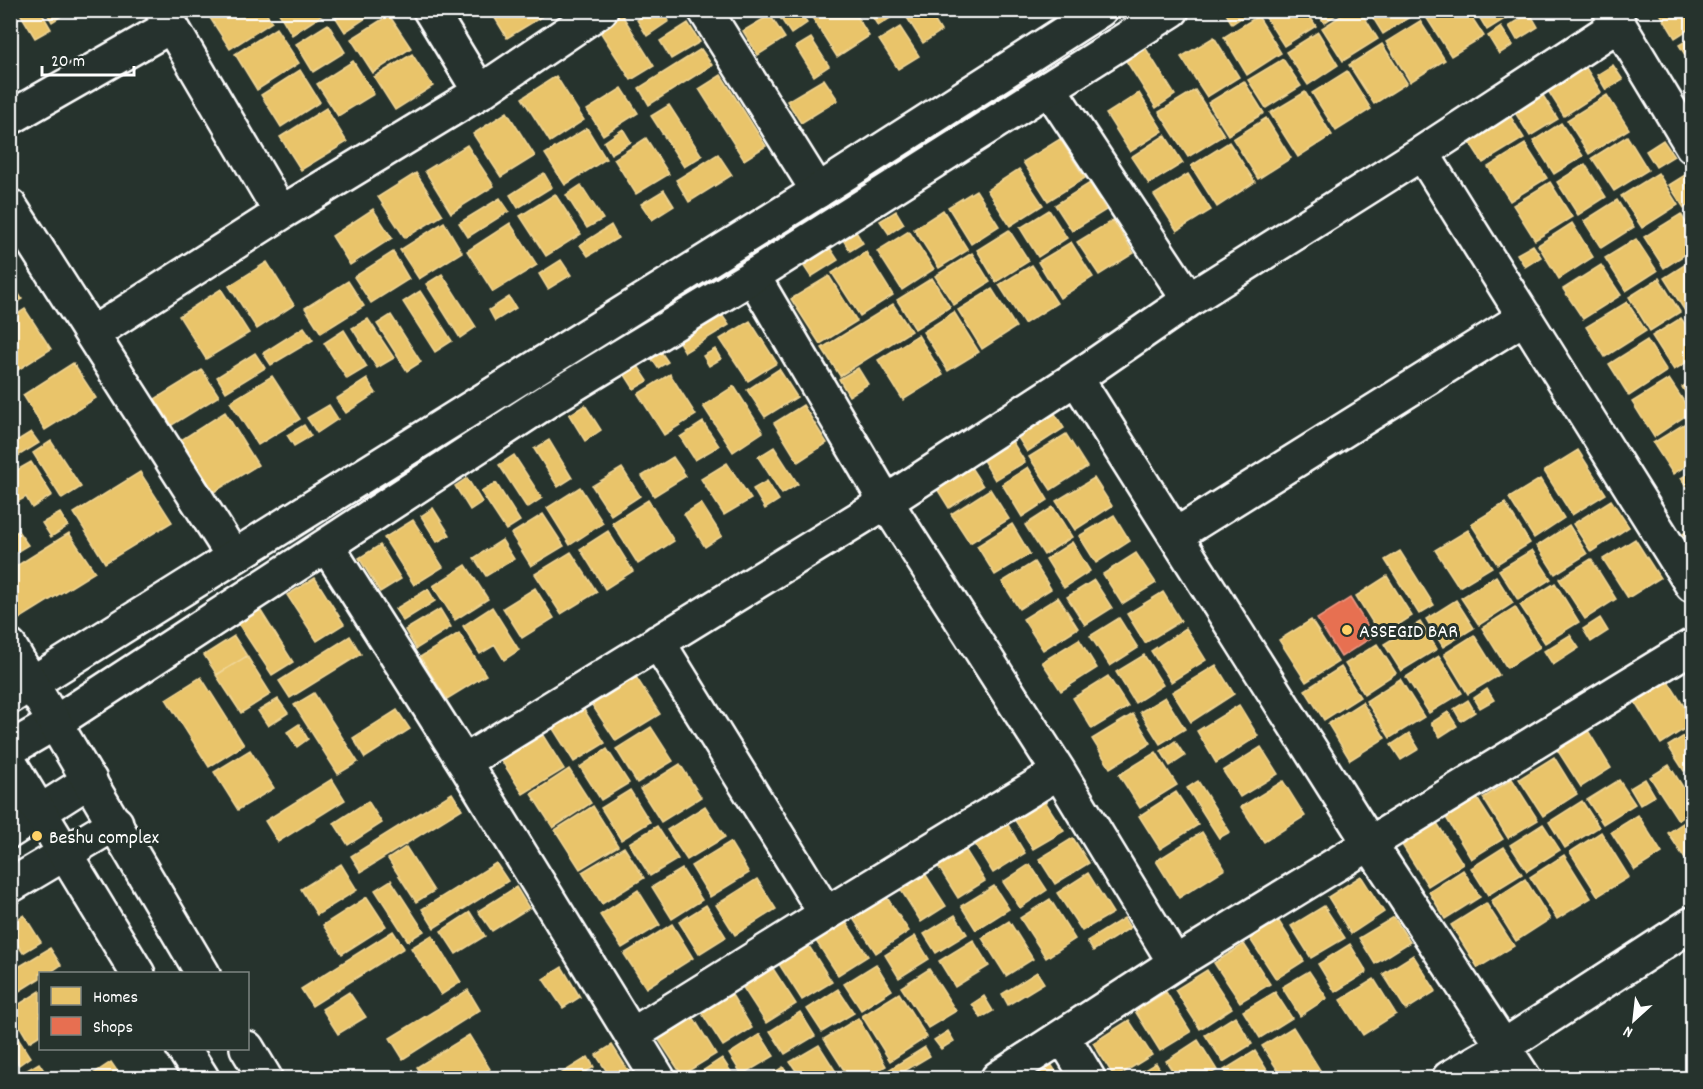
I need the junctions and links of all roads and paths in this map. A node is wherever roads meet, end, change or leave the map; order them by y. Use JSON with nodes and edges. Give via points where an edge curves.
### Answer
{"nodes":[{"id":1,"x":430,"y":10,"type":"edge"},
{"id":2,"x":601,"y":10,"type":"edge"},
{"id":3,"x":705,"y":10,"type":"edge"},
{"id":4,"x":1100,"y":10,"type":"edge"},
{"id":5,"x":1172,"y":10,"type":"edge"},
{"id":6,"x":1615,"y":17,"type":"edge"},
{"id":7,"x":166,"y":18,"type":"edge"},
{"id":8,"x":1049,"y":88,"type":"junction"},
{"id":9,"x":480,"y":92,"type":"junction"},
{"id":10,"x":10,"y":118,"type":"edge"},
{"id":11,"x":1692,"y":146,"type":"edge"},
{"id":12,"x":1422,"y":153,"type":"junction"},
{"id":13,"x":818,"y":191,"type":"junction"},
{"id":14,"x":10,"y":206,"type":"edge"},
{"id":15,"x":281,"y":213,"type":"junction"},
{"id":16,"x":753,"y":276,"type":"junction"},
{"id":17,"x":1189,"y":300,"type":"junction"},
{"id":18,"x":1525,"y":317,"type":"junction"},
{"id":19,"x":92,"y":334,"type":"junction"},
{"id":20,"x":1076,"y":378,"type":"junction"},
{"id":21,"x":886,"y":502,"type":"junction"},
{"id":22,"x":1176,"y":535,"type":"junction"},
{"id":23,"x":327,"y":546,"type":"junction"},
{"id":24,"x":233,"y":556,"type":"junction"},
{"id":25,"x":1692,"y":585,"type":"edge"},
{"id":26,"x":658,"y":642,"type":"junction"},
{"id":27,"x":1692,"y":646,"type":"edge"},
{"id":28,"x":10,"y":647,"type":"edge"},
{"id":29,"x":22,"y":691,"type":"edge"},
{"id":30,"x":56,"y":722,"type":"junction"},
{"id":31,"x":10,"y":749,"type":"edge"},
{"id":32,"x":464,"y":762,"type":"junction"},
{"id":33,"x":10,"y":764,"type":"edge"},
{"id":34,"x":1059,"y":772,"type":"junction"},
{"id":35,"x":90,"y":780,"type":"junction"},
{"id":36,"x":40,"y":812,"type":"junction"},
{"id":37,"x":116,"y":824,"type":"junction"},
{"id":38,"x":10,"y":831,"type":"edge"},
{"id":39,"x":1370,"y":844,"type":"junction"},
{"id":40,"x":65,"y":852,"type":"junction"},
{"id":41,"x":10,"y":886,"type":"edge"},
{"id":42,"x":826,"y":914,"type":"junction"},
{"id":43,"x":1692,"y":924,"type":"edge"},
{"id":44,"x":1175,"y":963,"type":"junction"},
{"id":45,"x":137,"y":972,"type":"edge"},
{"id":46,"x":202,"y":972,"type":"edge"},
{"id":47,"x":632,"y":1035,"type":"junction"},
{"id":48,"x":1064,"y":1038,"type":"junction"},
{"id":49,"x":1504,"y":1046,"type":"junction"},
{"id":50,"x":184,"y":1050,"type":"edge"},
{"id":51,"x":248,"y":1050,"type":"edge"},
{"id":52,"x":202,"y":1078,"type":"edge"},
{"id":53,"x":265,"y":1078,"type":"edge"},
{"id":54,"x":658,"y":1078,"type":"edge"},
{"id":55,"x":998,"y":1078,"type":"edge"},
{"id":56,"x":1088,"y":1078,"type":"edge"},
{"id":57,"x":1449,"y":1078,"type":"edge"},
{"id":58,"x":1524,"y":1078,"type":"edge"}],
"edges":[{"from":1,"to":9,"type":"street"},
{"from":2,"to":9,"type":"street"},
{"from":3,"to":13,"type":"street"},
{"from":4,"to":13,"type":"street"},
{"from":5,"to":8,"type":"street"},
{"from":6,"to":11,"type":"street"},
{"from":6,"to":12,"type":"street"},
{"from":7,"to":10,"type":"street"},
{"from":7,"to":15,"type":"street"},
{"from":8,"to":16,"type":"street"},
{"from":8,"to":17,"type":"street"},
{"from":9,"to":15,"type":"street"},
{"from":12,"to":17,"type":"street"},
{"from":12,"to":18,"type":"street"},
{"from":13,"to":24,"type":"street"},
{"from":14,"to":19,"type":"street"},
{"from":15,"to":19,"type":"street"},
{"from":16,"to":21,"type":"street"},
{"from":16,"to":23,"type":"street","via":[[550,399]]},
{"from":17,"to":20,"type":"street"},
{"from":18,"to":22,"type":"street"},
{"from":18,"to":25,"type":"street"},
{"from":19,"to":24,"type":"street"},
{"from":20,"to":21,"type":"street"},
{"from":20,"to":22,"type":"street"},
{"from":21,"to":26,"type":"street"},
{"from":21,"to":34,"type":"street"},
{"from":22,"to":39,"type":"street"},
{"from":23,"to":30,"type":"street"},
{"from":23,"to":32,"type":"street"},
{"from":24,"to":29,"type":"street"},
{"from":26,"to":32,"type":"street"},
{"from":26,"to":42,"type":"street"},
{"from":27,"to":39,"type":"street"},
{"from":28,"to":29,"type":"street"},
{"from":29,"to":30,"type":"street"},
{"from":30,"to":31,"type":"street"},
{"from":30,"to":35,"type":"street"},
{"from":32,"to":47,"type":"street"},
{"from":33,"to":36,"type":"street"},
{"from":34,"to":42,"type":"street"},
{"from":34,"to":44,"type":"street"},
{"from":35,"to":36,"type":"street"},
{"from":35,"to":37,"type":"street"},
{"from":36,"to":38,"type":"street"},
{"from":36,"to":40,"type":"street"},
{"from":37,"to":40,"type":"street"},
{"from":37,"to":46,"type":"street"},
{"from":39,"to":44,"type":"street"},
{"from":39,"to":49,"type":"street"},
{"from":40,"to":41,"type":"street"},
{"from":40,"to":45,"type":"street"},
{"from":42,"to":47,"type":"street"},
{"from":43,"to":49,"type":"street"},
{"from":44,"to":48,"type":"street"},
{"from":47,"to":54,"type":"street"},
{"from":48,"to":55,"type":"street"},
{"from":48,"to":56,"type":"street"},
{"from":49,"to":57,"type":"street"},
{"from":49,"to":58,"type":"street"},
{"from":50,"to":52,"type":"street"},
{"from":51,"to":53,"type":"street"}]}
